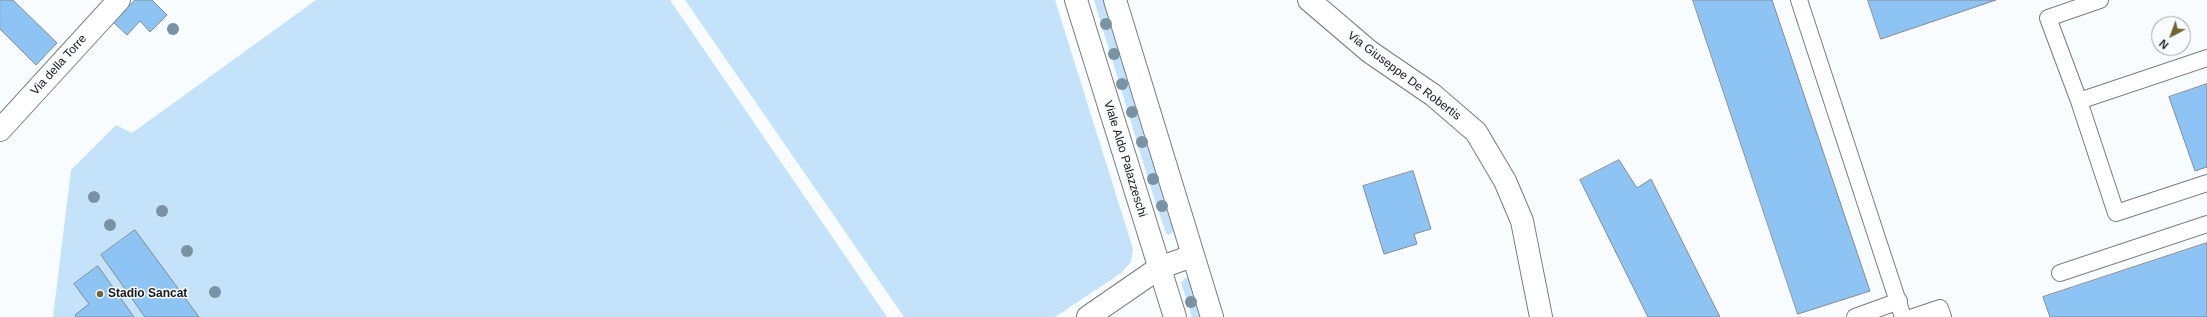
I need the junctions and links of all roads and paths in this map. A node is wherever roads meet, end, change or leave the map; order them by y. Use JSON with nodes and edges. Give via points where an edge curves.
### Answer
{"nodes":[{"id":1,"x":119,"y":0,"type":"edge"},
{"id":2,"x":1076,"y":0,"type":"edge"},
{"id":3,"x":1115,"y":0,"type":"edge"},
{"id":4,"x":1309,"y":0,"type":"edge"},
{"id":5,"x":1799,"y":0,"type":"edge"},
{"id":6,"x":2100,"y":0,"type":"edge"},
{"id":7,"x":2207,"y":58,"type":"edge"},
{"id":8,"x":2079,"y":100,"type":"junction"},
{"id":9,"x":0,"y":130,"type":"edge"},
{"id":10,"x":2207,"y":183,"type":"edge"},
{"id":11,"x":2207,"y":224,"type":"edge"},
{"id":12,"x":1192,"y":256,"type":"junction"},
{"id":13,"x":1159,"y":268,"type":"junction"},
{"id":14,"x":2060,"y":273,"type":"dead end"},
{"id":15,"x":1898,"y":301,"type":"junction"},
{"id":16,"x":1095,"y":312,"type":"edge"},
{"id":17,"x":1175,"y":317,"type":"edge"},
{"id":18,"x":1212,"y":317,"type":"edge"},
{"id":19,"x":1541,"y":317,"type":"edge"},
{"id":20,"x":1856,"y":317,"type":"edge"},
{"id":21,"x":1903,"y":317,"type":"edge"},
{"id":22,"x":1913,"y":317,"type":"edge"},
{"id":23,"x":1942,"y":317,"type":"edge"}],
"edges":[{"from":1,"to":9,"type":"street","name":"Via della Torre"},
{"from":2,"to":13,"type":"street","name":"Viale Aldo Palazzeschi"},
{"from":3,"to":12,"type":"street"},
{"from":4,"to":19,"type":"street","name":"Via Giuseppe De Robertis","via":[[1370,52],[1434,95],[1476,132],[1505,181],[1522,221]]},
{"from":5,"to":15,"type":"lane"},
{"from":6,"to":8,"type":"lane","via":[[2048,18]]},
{"from":7,"to":8,"type":"lane"},
{"from":8,"to":10,"type":"lane","via":[[2116,213]]},
{"from":11,"to":14,"type":"lane"},
{"from":12,"to":13,"type":"street"},
{"from":12,"to":18,"type":"street"},
{"from":13,"to":16,"type":"street"},
{"from":13,"to":17,"type":"street","name":"Viale Aldo Palazzeschi"},
{"from":15,"to":20,"type":"lane"},
{"from":15,"to":21,"type":"lane"},
{"from":22,"to":23,"type":"lane","via":[[1940,308]]}]}
